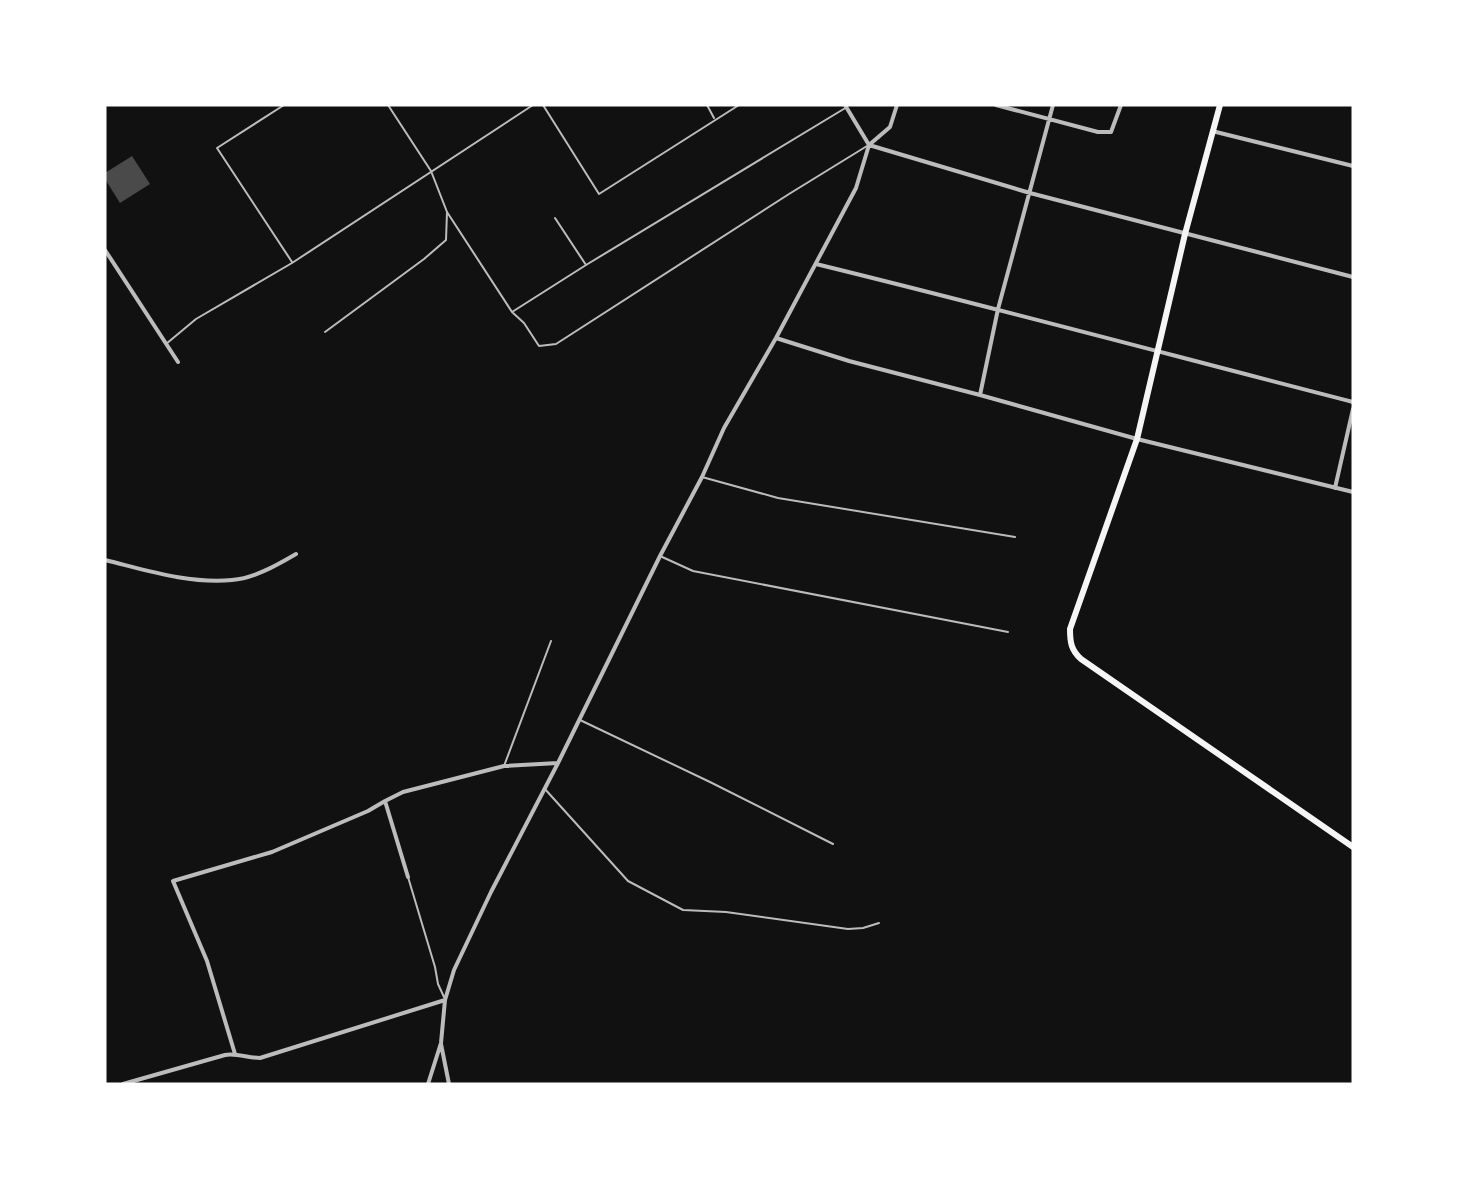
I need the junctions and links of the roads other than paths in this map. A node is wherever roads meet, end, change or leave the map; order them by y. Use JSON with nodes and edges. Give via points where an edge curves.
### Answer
{"nodes":[{"id":1,"x":284,"y":105,"type":"edge"},
{"id":2,"x":388,"y":105,"type":"edge"},
{"id":3,"x":534,"y":105,"type":"edge"},
{"id":4,"x":543,"y":105,"type":"edge"},
{"id":5,"x":707,"y":105,"type":"edge"},
{"id":6,"x":739,"y":105,"type":"edge"},
{"id":7,"x":897,"y":105,"type":"edge"},
{"id":8,"x":996,"y":105,"type":"edge"},
{"id":9,"x":1053,"y":105,"type":"edge"},
{"id":10,"x":1121,"y":105,"type":"edge"},
{"id":11,"x":1220,"y":105,"type":"edge"},
{"id":12,"x":846,"y":106,"type":"edge"},
{"id":13,"x":715,"y":119,"type":"junction"},
{"id":14,"x":1049,"y":119,"type":"junction"},
{"id":15,"x":1211,"y":131,"type":"junction"},
{"id":16,"x":869,"y":145,"type":"junction"},
{"id":17,"x":1353,"y":166,"type":"edge"},
{"id":18,"x":431,"y":171,"type":"junction"},
{"id":19,"x":1030,"y":193,"type":"junction"},
{"id":20,"x":447,"y":212,"type":"junction"},
{"id":21,"x":555,"y":218,"type":"dead end"},
{"id":22,"x":1185,"y":234,"type":"junction"},
{"id":23,"x":105,"y":250,"type":"edge"},
{"id":24,"x":292,"y":263,"type":"junction"},
{"id":25,"x":816,"y":264,"type":"junction"},
{"id":26,"x":586,"y":265,"type":"junction"},
{"id":27,"x":1353,"y":277,"type":"edge"},
{"id":28,"x":998,"y":309,"type":"junction"},
{"id":29,"x":512,"y":312,"type":"junction"},
{"id":30,"x":325,"y":332,"type":"dead end"},
{"id":31,"x":776,"y":338,"type":"junction"},
{"id":32,"x":166,"y":344,"type":"junction"},
{"id":33,"x":1159,"y":353,"type":"junction"},
{"id":34,"x":178,"y":362,"type":"dead end"},
{"id":35,"x":980,"y":395,"type":"junction"},
{"id":36,"x":1353,"y":402,"type":"edge"},
{"id":37,"x":1353,"y":409,"type":"edge"},
{"id":38,"x":1137,"y":439,"type":"junction"},
{"id":39,"x":702,"y":477,"type":"junction"},
{"id":40,"x":1335,"y":488,"type":"junction"},
{"id":41,"x":1353,"y":492,"type":"edge"},
{"id":42,"x":1015,"y":537,"type":"dead end"},
{"id":43,"x":296,"y":554,"type":"dead end"},
{"id":44,"x":660,"y":556,"type":"junction"},
{"id":45,"x":105,"y":560,"type":"edge"},
{"id":46,"x":1008,"y":632,"type":"dead end"},
{"id":47,"x":551,"y":641,"type":"dead end"},
{"id":48,"x":580,"y":720,"type":"junction"},
{"id":49,"x":558,"y":763,"type":"junction"},
{"id":50,"x":504,"y":766,"type":"junction"},
{"id":51,"x":544,"y":789,"type":"junction"},
{"id":52,"x":386,"y":801,"type":"junction"},
{"id":53,"x":833,"y":844,"type":"dead end"},
{"id":54,"x":1353,"y":847,"type":"edge"},
{"id":55,"x":408,"y":877,"type":"joint"},
{"id":56,"x":879,"y":923,"type":"dead end"},
{"id":57,"x":445,"y":1000,"type":"junction"},
{"id":58,"x":441,"y":1043,"type":"junction"},
{"id":59,"x":235,"y":1054,"type":"junction"},
{"id":60,"x":123,"y":1084,"type":"edge"},
{"id":61,"x":428,"y":1084,"type":"edge"},
{"id":62,"x":449,"y":1084,"type":"edge"}],
"edges":[{"from":1,"to":24,"type":"lane","via":[[217,148]]},
{"from":2,"to":18,"type":"lane"},
{"from":3,"to":18,"type":"lane"},
{"from":4,"to":13,"type":"lane","via":[[599,194]]},
{"from":5,"to":13,"type":"lane"},
{"from":6,"to":13,"type":"lane"},
{"from":7,"to":16,"type":"street","via":[[890,128]]},
{"from":8,"to":14,"type":"street"},
{"from":9,"to":14,"type":"street"},
{"from":10,"to":14,"type":"street","via":[[1111,132]]},
{"from":11,"to":15,"type":"main road"},
{"from":12,"to":16,"type":"street"},
{"from":12,"to":26,"type":"lane"},
{"from":14,"to":19,"type":"street"},
{"from":15,"to":17,"type":"street"},
{"from":15,"to":22,"type":"main road"},
{"from":16,"to":19,"type":"street"},
{"from":16,"to":25,"type":"street","via":[[856,188]]},
{"from":16,"to":29,"type":"lane","via":[[556,344],[539,346]]},
{"from":18,"to":20,"type":"lane"},
{"from":18,"to":24,"type":"lane"},
{"from":19,"to":22,"type":"street"},
{"from":19,"to":28,"type":"street"},
{"from":20,"to":29,"type":"lane"},
{"from":20,"to":30,"type":"lane","via":[[446,240]]},
{"from":21,"to":26,"type":"lane"},
{"from":22,"to":27,"type":"street"},
{"from":22,"to":33,"type":"main road"},
{"from":23,"to":32,"type":"street"},
{"from":24,"to":32,"type":"lane","via":[[196,320]]},
{"from":25,"to":28,"type":"street"},
{"from":25,"to":31,"type":"street"},
{"from":26,"to":29,"type":"lane"},
{"from":28,"to":33,"type":"street"},
{"from":28,"to":35,"type":"street"},
{"from":31,"to":35,"type":"street"},
{"from":31,"to":39,"type":"street","via":[[724,428]]},
{"from":32,"to":34,"type":"street"},
{"from":33,"to":36,"type":"street"},
{"from":33,"to":38,"type":"main road"},
{"from":35,"to":38,"type":"street"},
{"from":37,"to":40,"type":"street"},
{"from":38,"to":40,"type":"street"},
{"from":38,"to":54,"type":"main road","via":[[1070,629],[1072,648]]},
{"from":39,"to":42,"type":"lane","via":[[778,498]]},
{"from":39,"to":44,"type":"street"},
{"from":40,"to":41,"type":"street"},
{"from":43,"to":45,"type":"street","via":[[234,580],[182,578]]},
{"from":44,"to":46,"type":"lane","via":[[693,571]]},
{"from":44,"to":48,"type":"street"},
{"from":47,"to":50,"type":"lane"},
{"from":48,"to":49,"type":"street"},
{"from":48,"to":53,"type":"lane"},
{"from":49,"to":50,"type":"street"},
{"from":49,"to":51,"type":"street"},
{"from":50,"to":52,"type":"street","via":[[403,792]]},
{"from":51,"to":56,"type":"lane","via":[[628,881],[683,910],[848,929]]},
{"from":51,"to":57,"type":"street","via":[[454,970]]},
{"from":52,"to":55,"type":"street"},
{"from":52,"to":59,"type":"street","via":[[272,852],[173,881],[207,961]]},
{"from":55,"to":57,"type":"lane"},
{"from":57,"to":58,"type":"street"},
{"from":57,"to":59,"type":"street","via":[[260,1058]]},
{"from":58,"to":61,"type":"street"},
{"from":58,"to":62,"type":"street"},
{"from":59,"to":60,"type":"street"}]}
